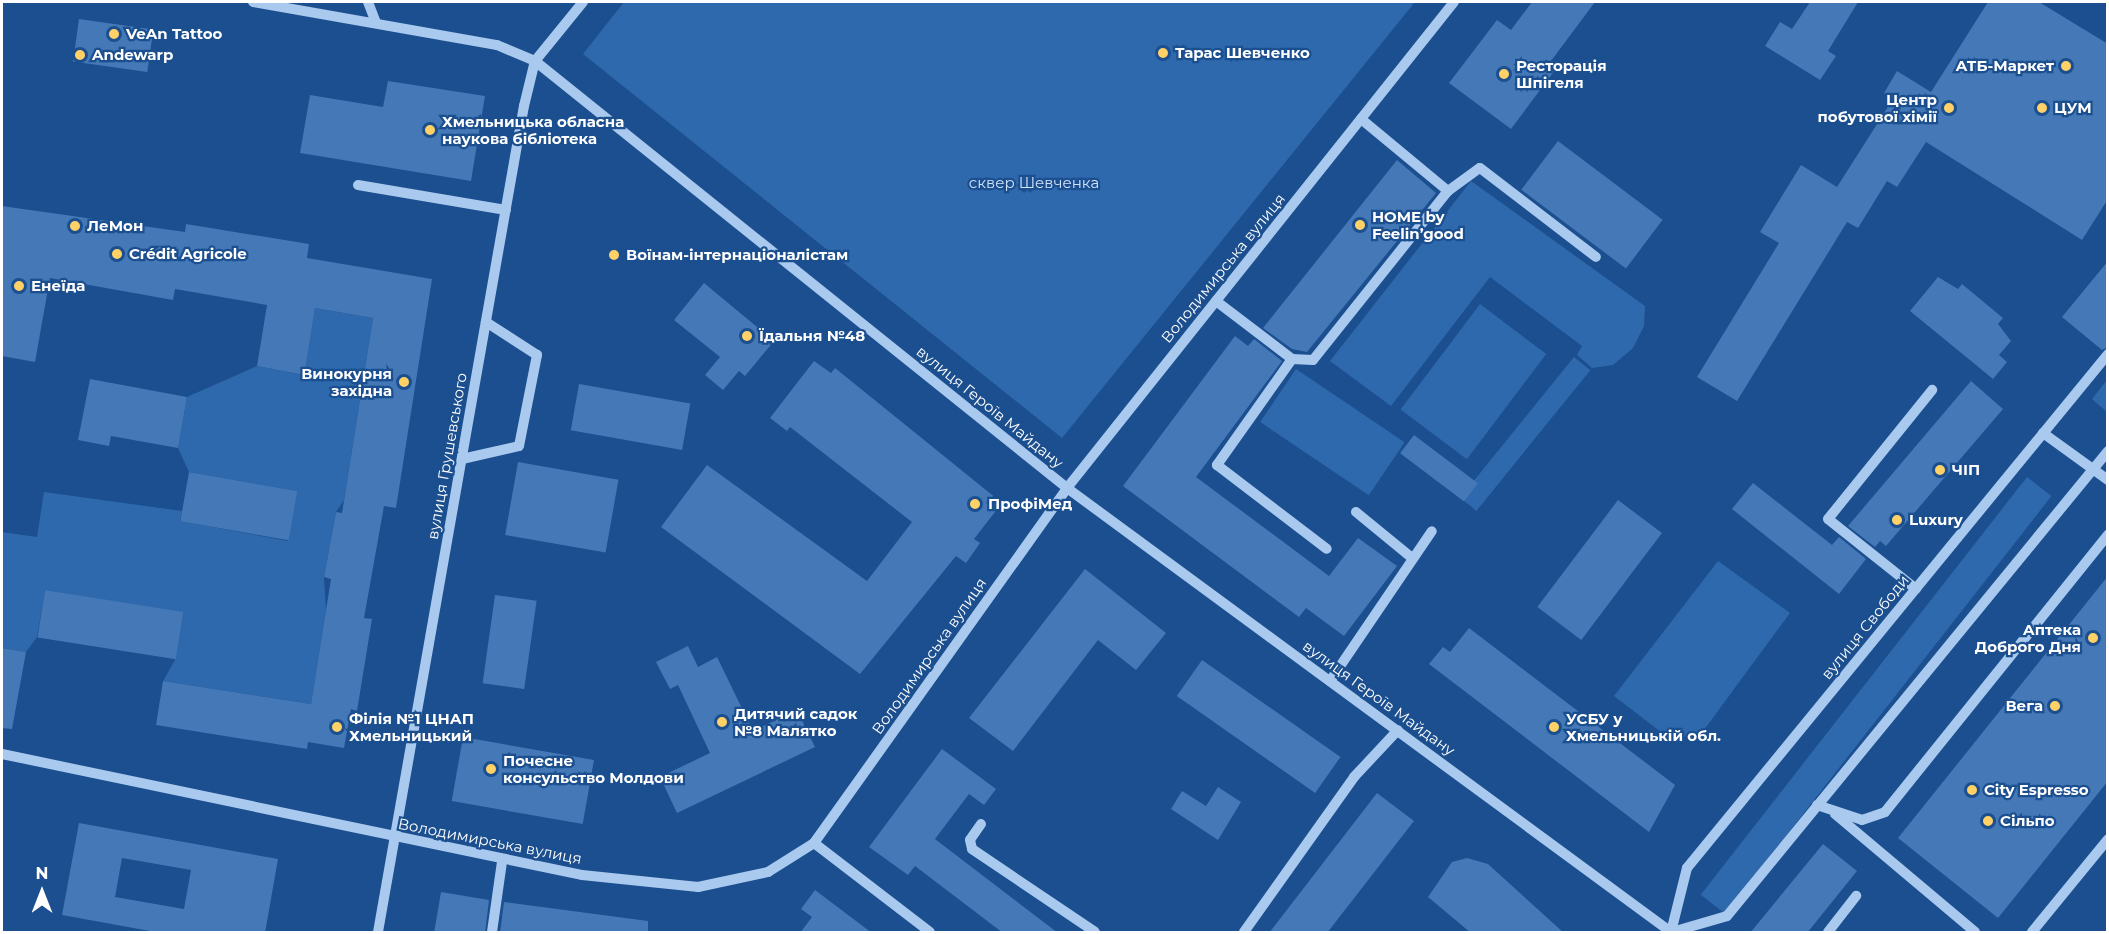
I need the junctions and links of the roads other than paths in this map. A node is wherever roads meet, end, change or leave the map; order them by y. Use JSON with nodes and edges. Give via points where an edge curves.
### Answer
{"nodes":[{"id":1,"x":253,"y":2,"type":"edge"},
{"id":2,"x":368,"y":2,"type":"edge"},
{"id":3,"x":583,"y":2,"type":"edge"},
{"id":4,"x":1454,"y":2,"type":"edge"},
{"id":5,"x":376,"y":23,"type":"junction"},
{"id":6,"x":535,"y":62,"type":"junction"},
{"id":7,"x":1361,"y":119,"type":"junction"},
{"id":8,"x":358,"y":185,"type":"dead end"},
{"id":9,"x":1448,"y":191,"type":"junction"},
{"id":10,"x":506,"y":210,"type":"junction"},
{"id":11,"x":1596,"y":257,"type":"dead end"},
{"id":12,"x":1216,"y":300,"type":"junction"},
{"id":13,"x":486,"y":322,"type":"junction"},
{"id":14,"x":2108,"y":354,"type":"edge"},
{"id":15,"x":1292,"y":359,"type":"junction"},
{"id":16,"x":1932,"y":390,"type":"dead end"},
{"id":17,"x":2043,"y":433,"type":"junction"},
{"id":18,"x":2108,"y":451,"type":"edge"},
{"id":19,"x":462,"y":459,"type":"junction"},
{"id":20,"x":2091,"y":470,"type":"junction"},
{"id":21,"x":2108,"y":480,"type":"edge"},
{"id":22,"x":1067,"y":488,"type":"junction"},
{"id":23,"x":1356,"y":512,"type":"dead end"},
{"id":24,"x":1432,"y":531,"type":"dead end"},
{"id":25,"x":2108,"y":535,"type":"edge"},
{"id":26,"x":1327,"y":549,"type":"dead end"},
{"id":27,"x":1412,"y":558,"type":"junction"},
{"id":28,"x":1916,"y":589,"type":"junction"},
{"id":29,"x":1330,"y":681,"type":"junction"},
{"id":30,"x":1398,"y":730,"type":"junction"},
{"id":31,"x":2,"y":754,"type":"edge"},
{"id":32,"x":1817,"y":805,"type":"junction"},
{"id":33,"x":1830,"y":810,"type":"junction"},
{"id":34,"x":981,"y":824,"type":"dead end"},
{"id":35,"x":395,"y":838,"type":"junction"},
{"id":36,"x":2108,"y":839,"type":"edge"},
{"id":37,"x":814,"y":843,"type":"junction"},
{"id":38,"x":502,"y":862,"type":"junction"},
{"id":39,"x":1856,"y":896,"type":"dead end"},
{"id":40,"x":378,"y":933,"type":"edge"},
{"id":41,"x":492,"y":933,"type":"edge"},
{"id":42,"x":930,"y":933,"type":"edge"},
{"id":43,"x":1095,"y":933,"type":"edge"},
{"id":44,"x":1244,"y":933,"type":"edge"},
{"id":45,"x":1672,"y":933,"type":"edge"},
{"id":46,"x":1828,"y":933,"type":"edge"},
{"id":47,"x":1975,"y":933,"type":"edge"},
{"id":48,"x":2032,"y":933,"type":"edge"}],
"edges":[{"from":1,"to":5,"type":"street","name":"вулиця Героїв Майдану"},
{"from":2,"to":5,"type":"street"},
{"from":3,"to":6,"type":"street","name":"вулиця Грушевського"},
{"from":4,"to":7,"type":"street","name":"Володимирська вулиця"},
{"from":5,"to":6,"type":"street","name":"вулиця Героїв Майдану","via":[[497,45]]},
{"from":6,"to":10,"type":"street","name":"вулиця Грушевського"},
{"from":6,"to":22,"type":"street","name":"вулиця Героїв Майдану"},
{"from":7,"to":9,"type":"street"},
{"from":7,"to":12,"type":"street","name":"Володимирська вулиця"},
{"from":8,"to":10,"type":"street"},
{"from":9,"to":11,"type":"street","via":[[1480,168]]},
{"from":9,"to":15,"type":"street","via":[[1313,360]]},
{"from":10,"to":13,"type":"street","name":"вулиця Грушевського"},
{"from":12,"to":15,"type":"street"},
{"from":12,"to":22,"type":"street","name":"Володимирська вулиця"},
{"from":13,"to":19,"type":"street","name":"вулиця Грушевського"},
{"from":13,"to":19,"type":"street","via":[[537,355],[519,446]]},
{"from":14,"to":17,"type":"street","name":"вулиця Свободи"},
{"from":15,"to":26,"type":"street","via":[[1217,465]]},
{"from":16,"to":28,"type":"street","via":[[1828,519]]},
{"from":17,"to":20,"type":"street"},
{"from":17,"to":28,"type":"street","name":"вулиця Свободи"},
{"from":18,"to":20,"type":"street"},
{"from":19,"to":35,"type":"street","name":"вулиця Грушевського"},
{"from":20,"to":21,"type":"street"},
{"from":20,"to":32,"type":"street"},
{"from":22,"to":29,"type":"street","name":"вулиця Героїв Майдану"},
{"from":22,"to":37,"type":"street","name":"Володимирська вулиця"},
{"from":23,"to":27,"type":"street"},
{"from":24,"to":27,"type":"street"},
{"from":25,"to":33,"type":"street","via":[[1885,812],[1862,820]]},
{"from":27,"to":29,"type":"street","via":[[1392,584],[1390,601]]},
{"from":28,"to":45,"type":"street","name":"вулиця Свободи","via":[[1687,868]]},
{"from":29,"to":30,"type":"street","name":"вулиця Героїв Майдану"},
{"from":30,"to":44,"type":"street","via":[[1354,777]]},
{"from":30,"to":45,"type":"street","name":"вулиця Героїв Майдану"},
{"from":31,"to":35,"type":"street","name":"Володимирська вулиця"},
{"from":32,"to":33,"type":"street"},
{"from":32,"to":45,"type":"street","via":[[1727,916]]},
{"from":33,"to":47,"type":"street"},
{"from":34,"to":43,"type":"street","via":[[970,840],[972,849]]},
{"from":35,"to":38,"type":"street","name":"Володимирська вулиця"},
{"from":35,"to":40,"type":"street","name":"вулиця Грушевського"},
{"from":36,"to":48,"type":"street"},
{"from":37,"to":38,"type":"street","name":"Володимирська вулиця","via":[[768,872],[698,887]]},
{"from":37,"to":42,"type":"street"},
{"from":38,"to":41,"type":"street"},
{"from":39,"to":46,"type":"street"}]}
